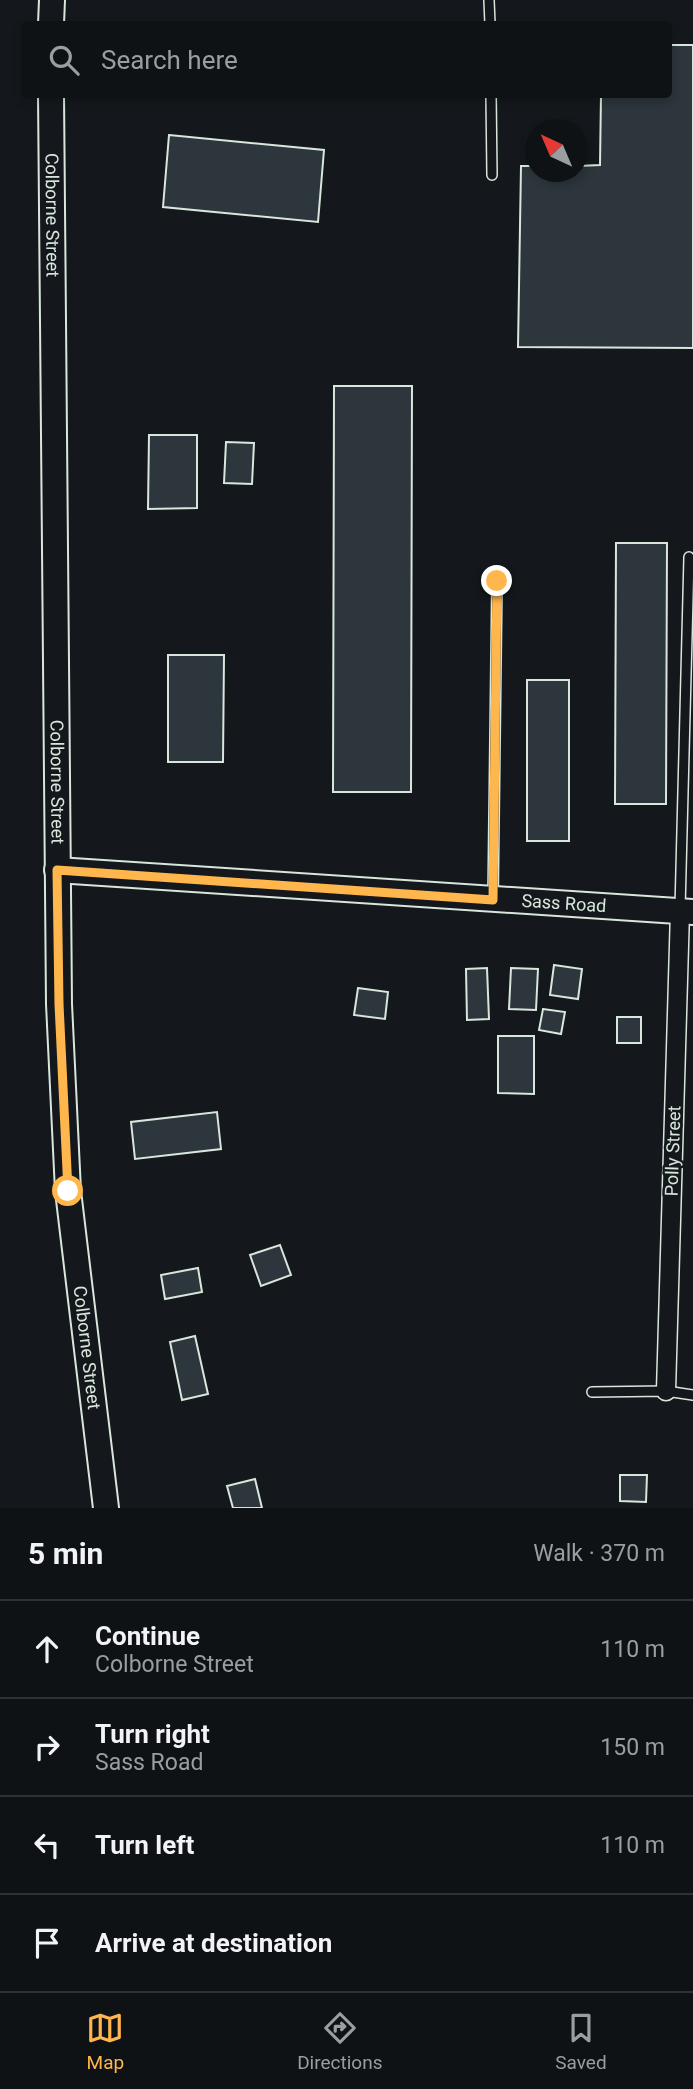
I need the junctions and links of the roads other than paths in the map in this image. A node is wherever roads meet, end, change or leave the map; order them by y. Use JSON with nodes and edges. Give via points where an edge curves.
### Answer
{"nodes":[{"id":1,"x":51,"y":0,"type":"edge"},
{"id":2,"x":489,"y":0,"type":"edge"},
{"id":3,"x":51,"y":21,"type":"edge"},
{"id":4,"x":490,"y":21,"type":"edge"},
{"id":5,"x":51,"y":98,"type":"edge"},
{"id":6,"x":491,"y":98,"type":"edge"},
{"id":7,"x":492,"y":175,"type":"dead end"},
{"id":8,"x":689,"y":557,"type":"dead end"},
{"id":9,"x":497,"y":581,"type":"dead end"},
{"id":10,"x":57,"y":870,"type":"junction"},
{"id":11,"x":493,"y":900,"type":"junction"},
{"id":12,"x":687,"y":911,"type":"edge"},
{"id":13,"x":666,"y":1391,"type":"junction"},
{"id":14,"x":592,"y":1392,"type":"dead end"},
{"id":15,"x":693,"y":1395,"type":"edge"},
{"id":16,"x":106,"y":1508,"type":"edge"}],
"edges":[{"from":1,"to":3,"type":"street"},
{"from":2,"to":4,"type":"lane"},
{"from":5,"to":10,"type":"street","name":"Colborne Street"},
{"from":6,"to":7,"type":"lane"},
{"from":8,"to":12,"type":"lane"},
{"from":9,"to":11,"type":"lane"},
{"from":10,"to":11,"type":"street","name":"Sass Road"},
{"from":10,"to":16,"type":"street","name":"Colborne Street","via":[[68,1191]]},
{"from":11,"to":12,"type":"street","name":"Sass Road"},
{"from":12,"to":13,"type":"street","name":"Polly Street"},
{"from":13,"to":14,"type":"lane"},
{"from":13,"to":15,"type":"lane"}]}
